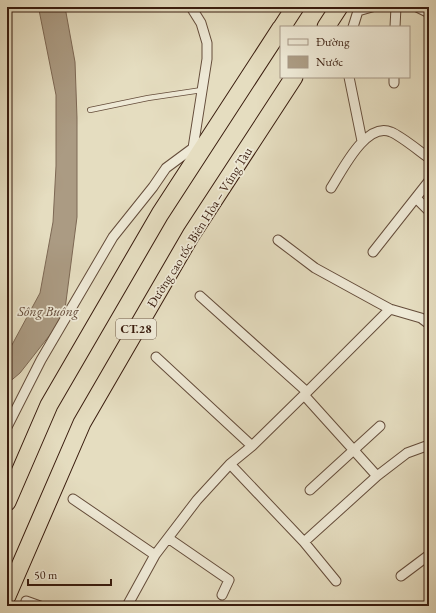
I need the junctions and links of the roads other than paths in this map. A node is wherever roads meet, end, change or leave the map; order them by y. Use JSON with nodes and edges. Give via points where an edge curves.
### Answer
{"nodes":[{"id":1,"x":191,"y":7,"type":"edge"},
{"id":2,"x":294,"y":7,"type":"edge"},
{"id":3,"x":339,"y":7,"type":"edge"},
{"id":4,"x":372,"y":7,"type":"edge"},
{"id":5,"x":396,"y":7,"type":"edge"},
{"id":6,"x":417,"y":7,"type":"edge"},
{"id":7,"x":429,"y":13,"type":"edge"},
{"id":8,"x":282,"y":26,"type":"edge"},
{"id":9,"x":327,"y":26,"type":"edge"},
{"id":10,"x":352,"y":26,"type":"edge"},
{"id":11,"x":395,"y":26,"type":"edge"},
{"id":12,"x":280,"y":29,"type":"edge"},
{"id":13,"x":293,"y":78,"type":"edge"},
{"id":14,"x":349,"y":78,"type":"edge"},
{"id":15,"x":203,"y":90,"type":"junction"},
{"id":16,"x":90,"y":110,"type":"dead end"},
{"id":17,"x":362,"y":140,"type":"junction"},
{"id":18,"x":429,"y":158,"type":"edge"},
{"id":19,"x":429,"y":181,"type":"edge"},
{"id":20,"x":331,"y":188,"type":"dead end"},
{"id":21,"x":416,"y":198,"type":"junction"},
{"id":22,"x":429,"y":211,"type":"edge"},
{"id":23,"x":278,"y":240,"type":"dead end"},
{"id":24,"x":373,"y":252,"type":"dead end"},
{"id":25,"x":200,"y":296,"type":"dead end"},
{"id":26,"x":390,"y":309,"type":"junction"},
{"id":27,"x":429,"y":324,"type":"edge"},
{"id":28,"x":156,"y":357,"type":"dead end"},
{"id":29,"x":305,"y":394,"type":"junction"},
{"id":30,"x":380,"y":426,"type":"dead end"},
{"id":31,"x":7,"y":427,"type":"edge"},
{"id":32,"x":429,"y":445,"type":"edge"},
{"id":33,"x":252,"y":446,"type":"junction"},
{"id":34,"x":353,"y":450,"type":"junction"},
{"id":35,"x":230,"y":464,"type":"junction"},
{"id":36,"x":377,"y":476,"type":"junction"},
{"id":37,"x":310,"y":490,"type":"dead end"},
{"id":38,"x":73,"y":499,"type":"dead end"},
{"id":39,"x":7,"y":502,"type":"edge"},
{"id":40,"x":168,"y":538,"type":"junction"},
{"id":41,"x":304,"y":542,"type":"junction"},
{"id":42,"x":155,"y":555,"type":"junction"},
{"id":43,"x":429,"y":555,"type":"edge"},
{"id":44,"x":401,"y":576,"type":"dead end"},
{"id":45,"x":336,"y":580,"type":"dead end"},
{"id":46,"x":222,"y":595,"type":"dead end"},
{"id":47,"x":7,"y":596,"type":"edge"},
{"id":48,"x":26,"y":601,"type":"dead end"},
{"id":49,"x":40,"y":606,"type":"edge"},
{"id":50,"x":127,"y":606,"type":"edge"}],
"edges":[{"from":1,"to":15,"type":"street","via":[[201,23],[207,43]]},
{"from":2,"to":8,"type":"highway","number":"CT.28"},
{"from":3,"to":9,"type":"highway"},
{"from":4,"to":10,"type":"street","via":[[358,11]]},
{"from":5,"to":11,"type":"street"},
{"from":6,"to":7,"type":"street"},
{"from":12,"to":39,"type":"highway","number":"CT.28","via":[[160,214],[49,405]]},
{"from":13,"to":47,"type":"highway","name":"Đường cao tốc Biên Hòa – Vũng Tàu","number":"CT.28","via":[[191,235],[82,424]]},
{"from":14,"to":17,"type":"street"},
{"from":15,"to":16,"type":"lane"},
{"from":15,"to":31,"type":"street","via":[[193,148],[166,168],[113,237],[41,360]]},
{"from":17,"to":18,"type":"street","via":[[382,130],[392,132]]},
{"from":17,"to":20,"type":"street"},
{"from":19,"to":21,"type":"street"},
{"from":21,"to":22,"type":"street"},
{"from":21,"to":24,"type":"street"},
{"from":23,"to":26,"type":"street","via":[[315,268]]},
{"from":25,"to":29,"type":"street"},
{"from":26,"to":27,"type":"street","via":[[421,318]]},
{"from":26,"to":29,"type":"street"},
{"from":28,"to":33,"type":"street"},
{"from":29,"to":33,"type":"street"},
{"from":29,"to":34,"type":"street"},
{"from":30,"to":34,"type":"street"},
{"from":32,"to":36,"type":"street","via":[[407,453]]},
{"from":33,"to":35,"type":"street"},
{"from":34,"to":36,"type":"street"},
{"from":34,"to":37,"type":"street"},
{"from":35,"to":40,"type":"street","via":[[197,500]]},
{"from":35,"to":41,"type":"street"},
{"from":36,"to":41,"type":"street"},
{"from":38,"to":42,"type":"street"},
{"from":40,"to":42,"type":"street"},
{"from":40,"to":46,"type":"street","via":[[229,580]]},
{"from":41,"to":45,"type":"street"},
{"from":42,"to":50,"type":"street"},
{"from":43,"to":44,"type":"street"},
{"from":48,"to":49,"type":"street"}]}
